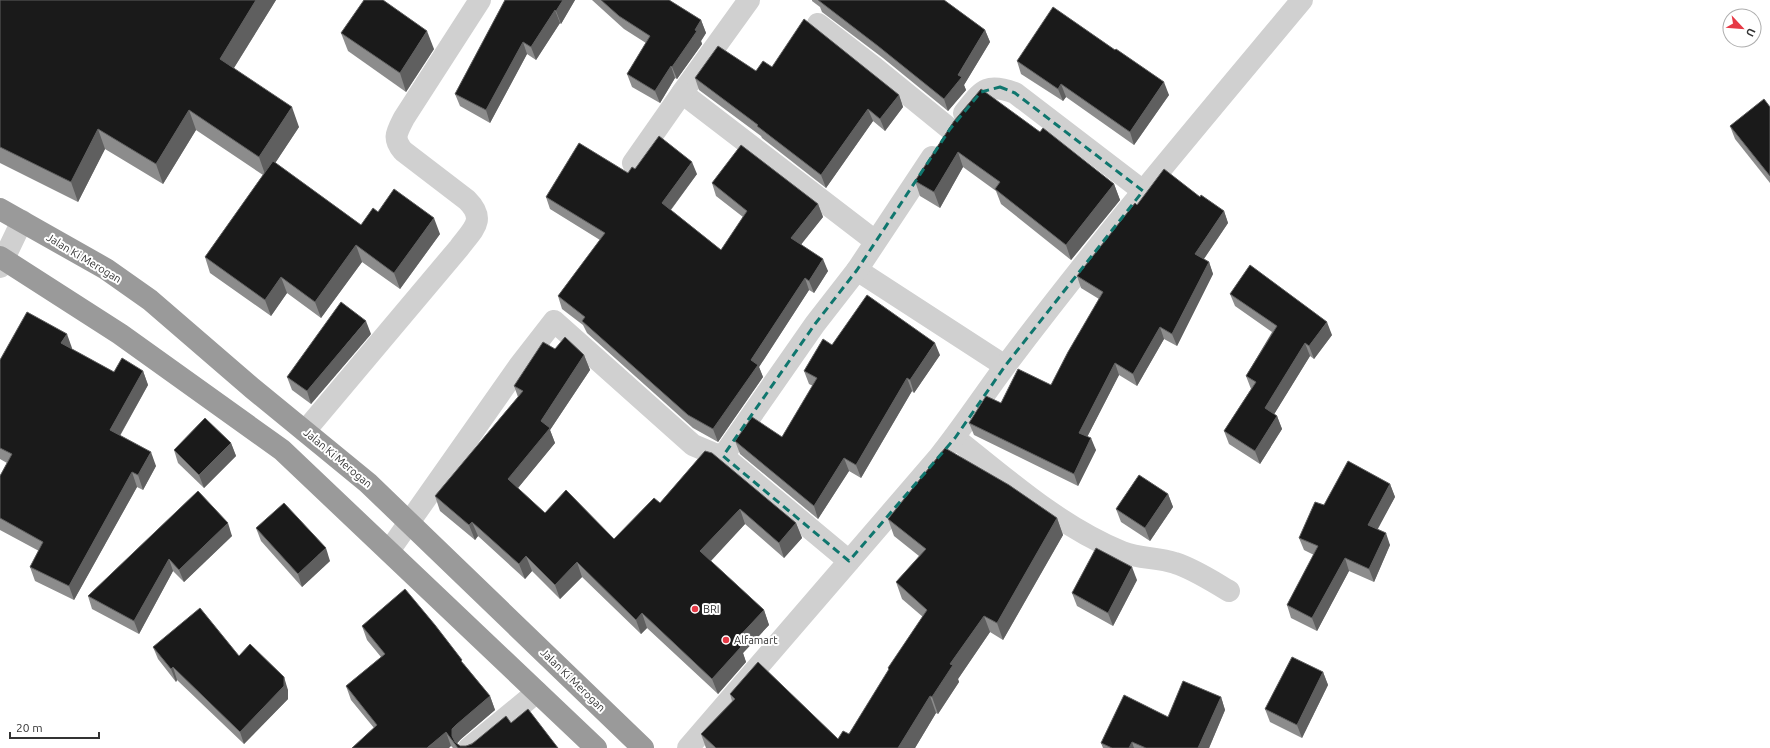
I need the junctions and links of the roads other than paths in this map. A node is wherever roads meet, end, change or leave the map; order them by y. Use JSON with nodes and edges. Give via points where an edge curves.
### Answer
{"nodes":[{"id":1,"x":480,"y":0,"type":"edge"},
{"id":2,"x":749,"y":0,"type":"edge"},
{"id":3,"x":1302,"y":0,"type":"edge"},
{"id":4,"x":818,"y":24,"type":"dead end"},
{"id":5,"x":682,"y":93,"type":"junction"},
{"id":6,"x":950,"y":129,"type":"junction"},
{"id":7,"x":633,"y":163,"type":"dead end"},
{"id":8,"x":1143,"y":191,"type":"junction"},
{"id":9,"x":0,"y":209,"type":"edge"},
{"id":10,"x":22,"y":222,"type":"junction"},
{"id":11,"x":875,"y":241,"type":"junction"},
{"id":12,"x":1,"y":261,"type":"edge"},
{"id":13,"x":857,"y":270,"type":"junction"},
{"id":14,"x":1005,"y":366,"type":"junction"},
{"id":15,"x":305,"y":431,"type":"junction"},
{"id":16,"x":955,"y":438,"type":"junction"},
{"id":17,"x":723,"y":456,"type":"junction"},
{"id":18,"x":410,"y":522,"type":"junction"},
{"id":19,"x":389,"y":551,"type":"junction"},
{"id":20,"x":850,"y":561,"type":"junction"},
{"id":21,"x":1229,"y":591,"type":"dead end"},
{"id":22,"x":537,"y":692,"type":"junction"},
{"id":23,"x":469,"y":748,"type":"edge"},
{"id":24,"x":596,"y":748,"type":"edge"},
{"id":25,"x":643,"y":748,"type":"edge"},
{"id":26,"x":688,"y":748,"type":"edge"}],
"edges":[{"from":1,"to":15,"type":"street","via":[[404,118],[396,137],[397,144],[403,151],[467,200],[478,216],[476,225]]},
{"from":2,"to":5,"type":"street"},
{"from":3,"to":8,"type":"street"},
{"from":4,"to":6,"type":"street"},
{"from":5,"to":7,"type":"street"},
{"from":5,"to":11,"type":"street"},
{"from":6,"to":8,"type":"street","via":[[981,92],[990,88],[1000,88],[1015,93]]},
{"from":6,"to":11,"type":"street"},
{"from":8,"to":14,"type":"street"},
{"from":9,"to":10,"type":"highway","name":"Jalan Ki Merogan"},
{"from":10,"to":12,"type":"street"},
{"from":10,"to":15,"type":"highway","name":"Jalan Ki Merogan","via":[[106,269],[150,300]]},
{"from":11,"to":13,"type":"street"},
{"from":12,"to":19,"type":"highway","via":[[120,334],[282,450]]},
{"from":13,"to":14,"type":"street"},
{"from":13,"to":17,"type":"street","via":[[815,324]]},
{"from":14,"to":16,"type":"street"},
{"from":15,"to":18,"type":"highway","name":"Jalan Ki Merogan"},
{"from":16,"to":20,"type":"street"},
{"from":16,"to":21,"type":"street","via":[[1042,507],[1084,534],[1136,557],[1176,563]]},
{"from":17,"to":18,"type":"street","via":[[693,444],[554,321],[519,366]]},
{"from":17,"to":20,"type":"street"},
{"from":18,"to":19,"type":"street"},
{"from":18,"to":25,"type":"highway","name":"Jalan Ki Merogan"},
{"from":19,"to":22,"type":"highway"},
{"from":20,"to":26,"type":"street"},
{"from":22,"to":23,"type":"street"},
{"from":22,"to":24,"type":"highway"}]}
